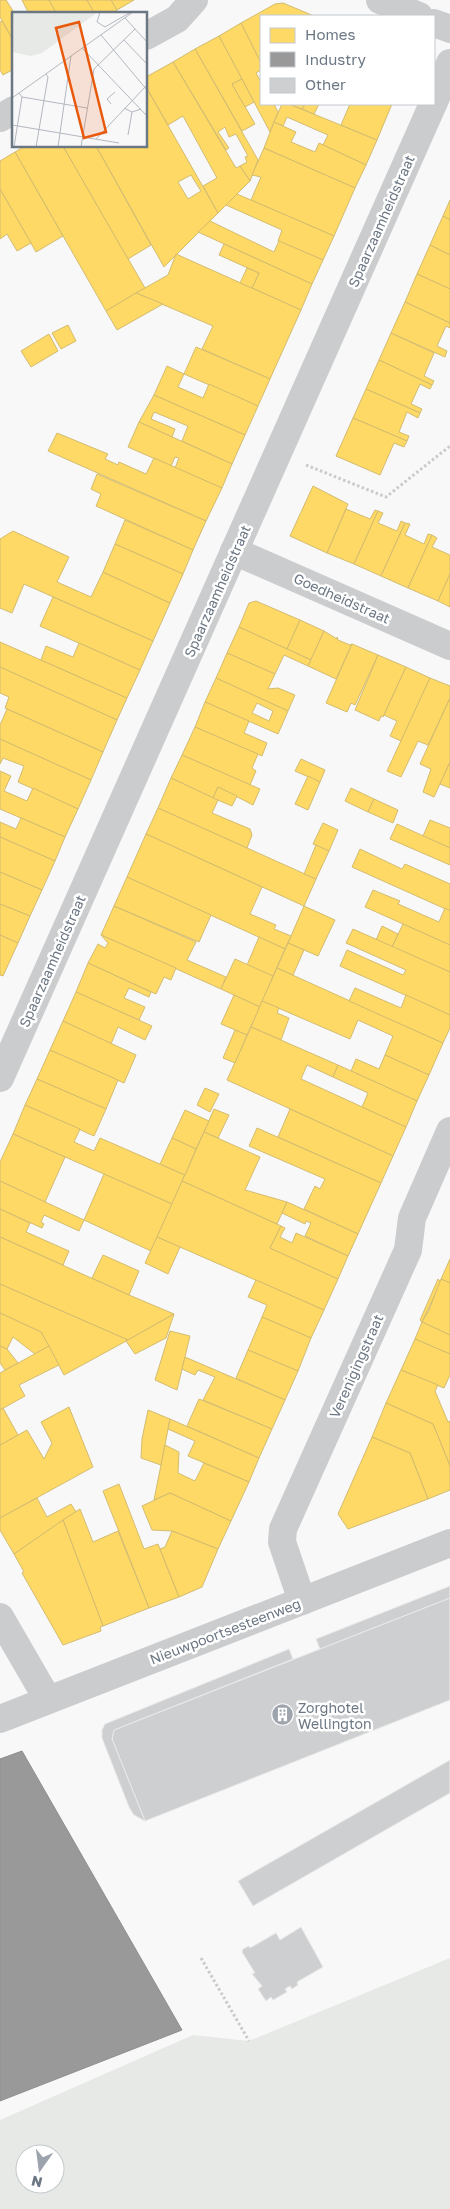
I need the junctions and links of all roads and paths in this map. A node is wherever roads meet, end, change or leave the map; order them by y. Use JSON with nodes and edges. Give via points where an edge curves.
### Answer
{"nodes":[{"id":1,"x":194,"y":0,"type":"edge"},
{"id":2,"x":380,"y":0,"type":"edge"},
{"id":3,"x":417,"y":15,"type":"edge"},
{"id":4,"x":435,"y":23,"type":"edge"},
{"id":5,"x":450,"y":30,"type":"edge"},
{"id":6,"x":148,"y":35,"type":"edge"},
{"id":7,"x":450,"y":62,"type":"edge"},
{"id":8,"x":435,"y":98,"type":"edge"},
{"id":9,"x":432,"y":105,"type":"edge"},
{"id":10,"x":12,"y":111,"type":"edge"},
{"id":11,"x":0,"y":118,"type":"edge"},
{"id":12,"x":450,"y":446,"type":"edge"},
{"id":13,"x":277,"y":454,"type":"junction"},
{"id":14,"x":234,"y":551,"type":"junction"},
{"id":15,"x":450,"y":646,"type":"edge"},
{"id":16,"x":0,"y":1078,"type":"edge"},
{"id":17,"x":450,"y":1131,"type":"edge"},
{"id":18,"x":450,"y":1543,"type":"edge"},
{"id":19,"x":302,"y":1601,"type":"junction"},
{"id":20,"x":0,"y":1617,"type":"edge"},
{"id":21,"x":48,"y":1700,"type":"junction"},
{"id":22,"x":0,"y":1719,"type":"edge"},
{"id":23,"x":201,"y":1958,"type":"dead end"},
{"id":24,"x":249,"y":2041,"type":"dead end"}],
"edges":[{"from":1,"to":6,"type":"street","via":[[176,19]]},
{"from":2,"to":3,"type":"street"},
{"from":4,"to":5,"type":"street"},
{"from":7,"to":8,"type":"street","name":"Spaarzaamheidstraat"},
{"from":9,"to":13,"type":"street","name":"Spaarzaamheidstraat"},
{"from":10,"to":11,"type":"street"},
{"from":12,"to":13,"type":"path","via":[[386,497]]},
{"from":13,"to":14,"type":"street","name":"Spaarzaamheidstraat"},
{"from":14,"to":15,"type":"street","name":"Goedheidstraat"},
{"from":14,"to":16,"type":"street","name":"Spaarzaamheidstraat"},
{"from":17,"to":19,"type":"street","name":"Verenigingstraat","via":[[412,1218],[408,1250],[283,1529],[282,1542]]},
{"from":18,"to":19,"type":"street","name":"Nieuwpoortsesteenweg"},
{"from":19,"to":21,"type":"street","name":"Nieuwpoortsesteenweg"},
{"from":20,"to":21,"type":"street"},
{"from":21,"to":22,"type":"street","name":"Nieuwpoortsesteenweg"},
{"from":23,"to":24,"type":"path"}]}
